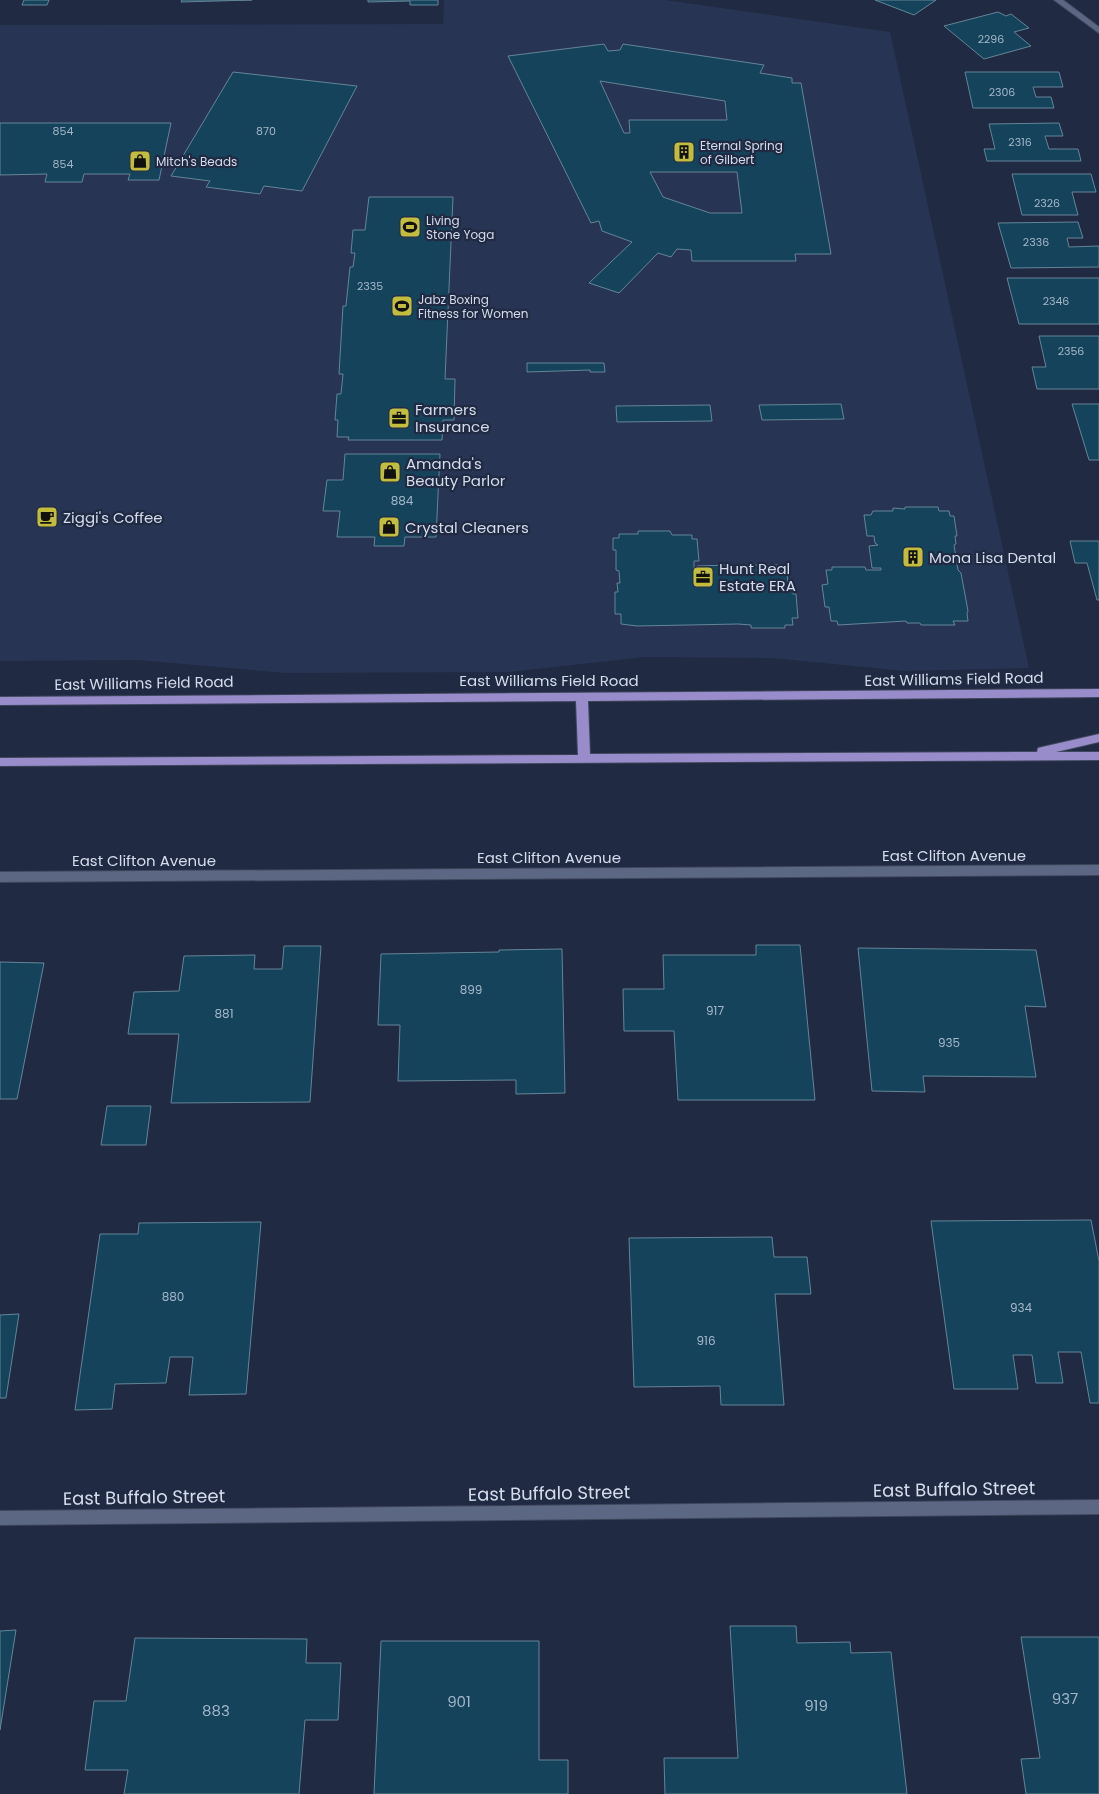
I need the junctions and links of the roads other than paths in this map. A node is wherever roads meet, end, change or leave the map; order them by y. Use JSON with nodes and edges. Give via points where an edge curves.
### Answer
{"nodes":[{"id":1,"x":1058,"y":0,"type":"edge"},
{"id":2,"x":1099,"y":31,"type":"edge"},
{"id":3,"x":1099,"y":693,"type":"edge"},
{"id":4,"x":582,"y":696,"type":"junction"},
{"id":5,"x":0,"y":701,"type":"edge"},
{"id":6,"x":1099,"y":738,"type":"edge"},
{"id":7,"x":1018,"y":756,"type":"junction"},
{"id":8,"x":1099,"y":756,"type":"edge"},
{"id":9,"x":584,"y":758,"type":"junction"},
{"id":10,"x":0,"y":762,"type":"edge"},
{"id":11,"x":1099,"y":870,"type":"edge"},
{"id":12,"x":0,"y":877,"type":"edge"},
{"id":13,"x":1099,"y":1507,"type":"edge"},
{"id":14,"x":0,"y":1518,"type":"edge"}],
"edges":[{"from":1,"to":2,"type":"street"},
{"from":3,"to":4,"type":"main road","name":"East Williams Field Road"},
{"from":4,"to":5,"type":"main road","name":"East Williams Field Road"},
{"from":4,"to":9,"type":"main road"},
{"from":6,"to":7,"type":"main road"},
{"from":7,"to":8,"type":"main road"},
{"from":7,"to":9,"type":"main road"},
{"from":9,"to":10,"type":"main road"},
{"from":11,"to":12,"type":"street","name":"East Clifton Avenue"},
{"from":13,"to":14,"type":"street","name":"East Buffalo Street"}]}
